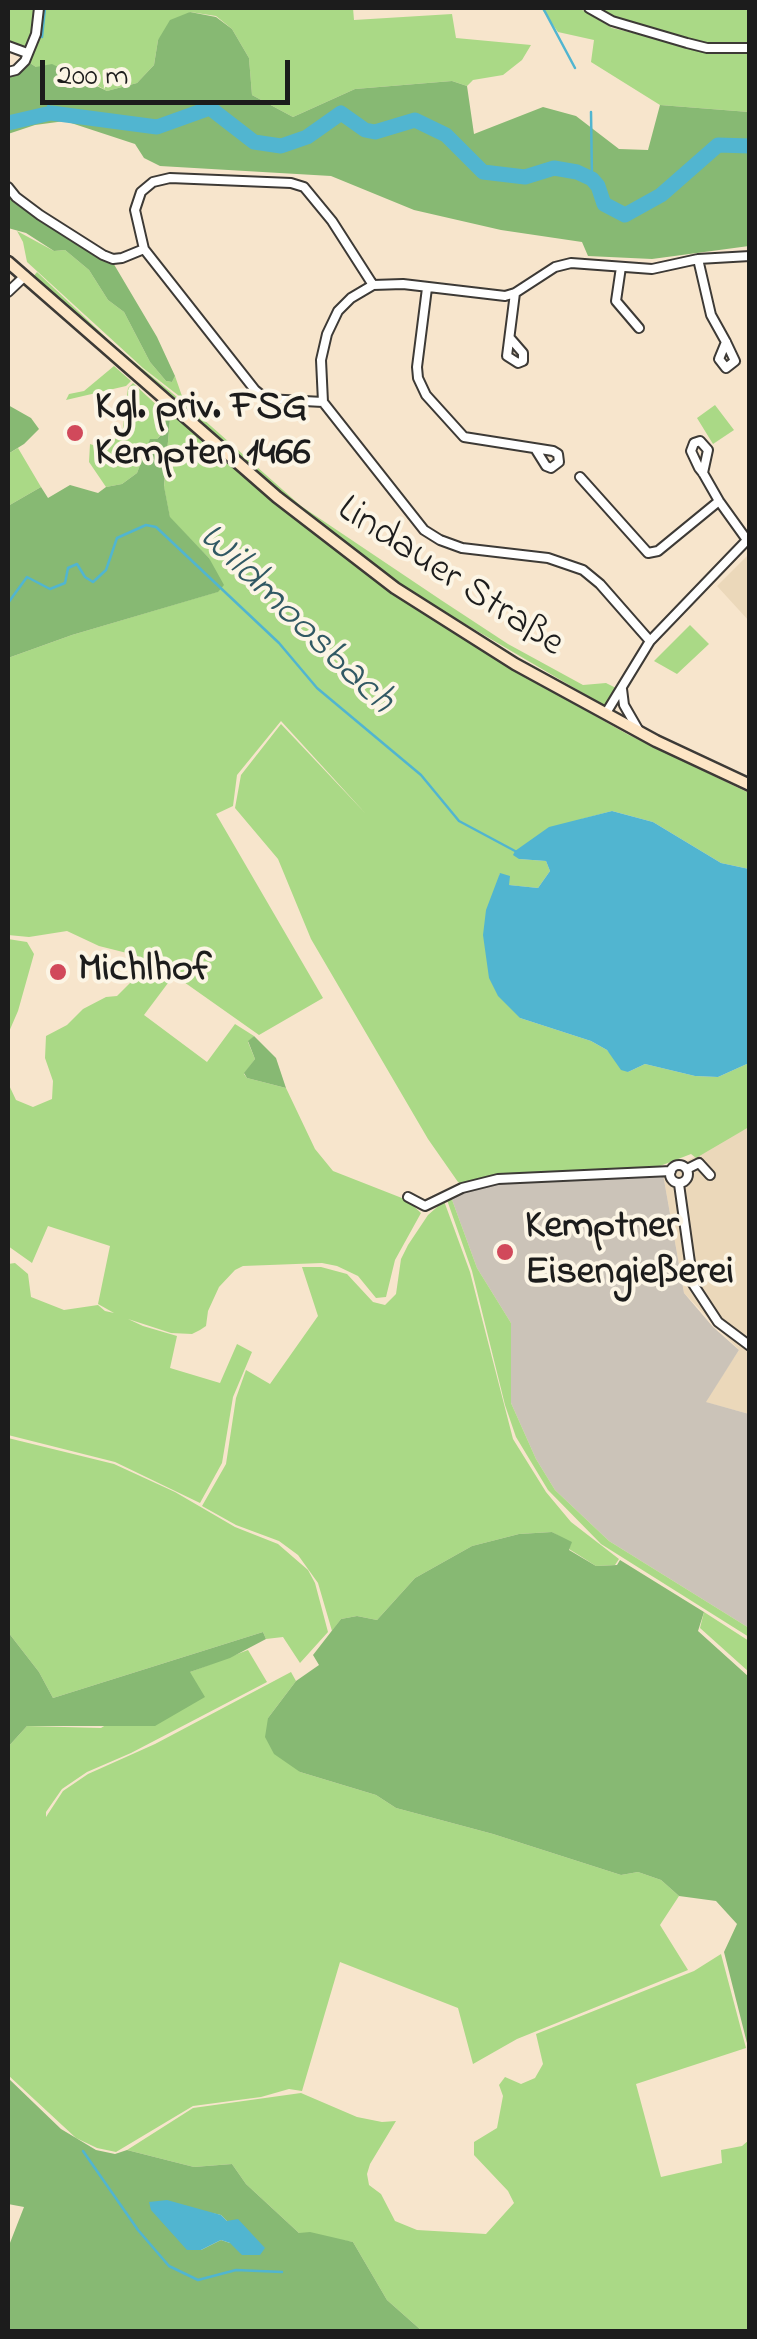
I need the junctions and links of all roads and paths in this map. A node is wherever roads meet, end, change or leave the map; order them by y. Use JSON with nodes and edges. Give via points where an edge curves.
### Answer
{"nodes":[{"id":1,"x":39,"y":8,"type":"edge"},
{"id":2,"x":589,"y":8,"type":"edge"},
{"id":3,"x":8,"y":46,"type":"edge"},
{"id":4,"x":750,"y":48,"type":"edge"},
{"id":5,"x":27,"y":53,"type":"junction"},
{"id":6,"x":8,"y":72,"type":"edge"},
{"id":7,"x":8,"y":187,"type":"edge"},
{"id":8,"x":144,"y":249,"type":"junction"},
{"id":9,"x":750,"y":256,"type":"edge"},
{"id":10,"x":698,"y":259,"type":"junction"},
{"id":11,"x":8,"y":262,"type":"edge"},
{"id":12,"x":621,"y":267,"type":"junction"},
{"id":13,"x":25,"y":276,"type":"junction"},
{"id":14,"x":372,"y":285,"type":"junction"},
{"id":15,"x":428,"y":288,"type":"junction"},
{"id":16,"x":8,"y":292,"type":"edge"},
{"id":17,"x":515,"y":294,"type":"junction"},
{"id":18,"x":639,"y":328,"type":"dead end"},
{"id":19,"x":510,"y":338,"type":"dead end"},
{"id":20,"x":726,"y":342,"type":"dead end"},
{"id":21,"x":323,"y":402,"type":"junction"},
{"id":22,"x":536,"y":450,"type":"dead end"},
{"id":23,"x":703,"y":473,"type":"dead end"},
{"id":24,"x":580,"y":478,"type":"dead end"},
{"id":25,"x":719,"y":501,"type":"junction"},
{"id":26,"x":748,"y":538,"type":"edge"},
{"id":27,"x":650,"y":641,"type":"junction"},
{"id":28,"x":622,"y":685,"type":"junction"},
{"id":29,"x":606,"y":713,"type":"junction"},
{"id":30,"x":639,"y":732,"type":"junction"},
{"id":31,"x":750,"y":786,"type":"edge"},
{"id":32,"x":687,"y":1169,"type":"junction"},
{"id":33,"x":670,"y":1171,"type":"junction"},
{"id":34,"x":710,"y":1175,"type":"dead end"},
{"id":35,"x":679,"y":1184,"type":"junction"},
{"id":36,"x":408,"y":1197,"type":"dead end"},
{"id":37,"x":750,"y":1346,"type":"edge"}],
"edges":[{"from":1,"to":5,"type":"street"},
{"from":2,"to":4,"type":"street","via":[[687,43]]},
{"from":3,"to":5,"type":"street"},
{"from":5,"to":6,"type":"street"},
{"from":7,"to":8,"type":"street","via":[[103,255],[122,258]]},
{"from":8,"to":14,"type":"street","via":[[135,210],[153,182],[291,183],[314,196]]},
{"from":8,"to":21,"type":"street","via":[[255,390],[266,399]]},
{"from":9,"to":10,"type":"street"},
{"from":10,"to":12,"type":"street","via":[[652,269]]},
{"from":10,"to":20,"type":"street","via":[[711,315]]},
{"from":11,"to":13,"type":"main road","name":"Lindauer Straße"},
{"from":12,"to":17,"type":"street","via":[[555,267]]},
{"from":12,"to":18,"type":"street","via":[[616,301]]},
{"from":13,"to":16,"type":"street"},
{"from":13,"to":29,"type":"main road","name":"Lindauer Straße","via":[[344,551],[515,664]]},
{"from":14,"to":15,"type":"street"},
{"from":14,"to":21,"type":"street","via":[[350,298],[326,334]]},
{"from":15,"to":17,"type":"street"},
{"from":15,"to":22,"type":"street","via":[[417,367],[426,395],[464,438]]},
{"from":17,"to":19,"type":"street"},
{"from":21,"to":27,"type":"street","via":[[424,530],[462,548],[548,558],[583,570]]},
{"from":23,"to":25,"type":"street"},
{"from":24,"to":25,"type":"street","via":[[648,553]]},
{"from":25,"to":26,"type":"street"},
{"from":26,"to":27,"type":"street"},
{"from":27,"to":28,"type":"street"},
{"from":28,"to":29,"type":"street"},
{"from":28,"to":30,"type":"street"},
{"from":29,"to":30,"type":"main road","name":"Lindauer Straße"},
{"from":30,"to":31,"type":"main road","name":"Lindauer Straße"},
{"from":32,"to":33,"type":"street","via":[[676,1165]]},
{"from":32,"to":34,"type":"street","via":[[699,1164]]},
{"from":32,"to":35,"type":"street","via":[[688,1178]]},
{"from":33,"to":35,"type":"street"},
{"from":33,"to":36,"type":"street","via":[[498,1179],[425,1206]]},
{"from":35,"to":37,"type":"street","via":[[692,1284],[718,1322]]}]}
